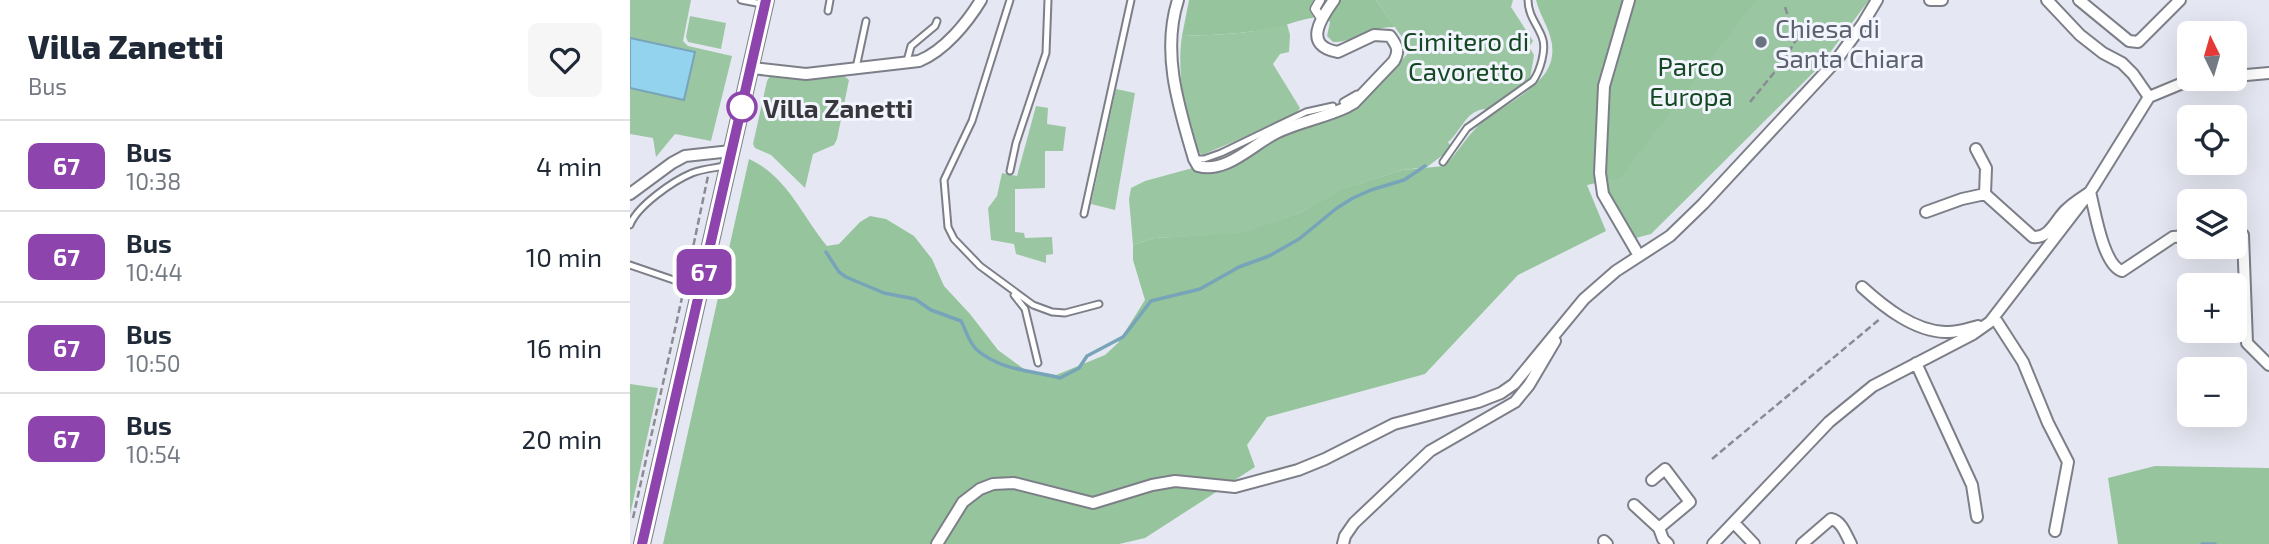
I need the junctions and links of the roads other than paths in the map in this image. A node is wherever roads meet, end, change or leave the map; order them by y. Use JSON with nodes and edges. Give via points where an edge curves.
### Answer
{"nodes":[{"id":1,"x":741,"y":0,"type":"edge"},
{"id":2,"x":830,"y":0,"type":"edge"},
{"id":3,"x":981,"y":0,"type":"edge"},
{"id":4,"x":1010,"y":0,"type":"edge"},
{"id":5,"x":1048,"y":0,"type":"edge"},
{"id":6,"x":1131,"y":0,"type":"edge"},
{"id":7,"x":1178,"y":0,"type":"edge"},
{"id":8,"x":1320,"y":0,"type":"edge"},
{"id":9,"x":1335,"y":0,"type":"edge"},
{"id":10,"x":1528,"y":0,"type":"edge"},
{"id":11,"x":1629,"y":0,"type":"edge"},
{"id":12,"x":1877,"y":0,"type":"edge"},
{"id":13,"x":1930,"y":0,"type":"edge"},
{"id":14,"x":1942,"y":0,"type":"edge"},
{"id":15,"x":2047,"y":0,"type":"edge"},
{"id":16,"x":2079,"y":0,"type":"edge"},
{"id":17,"x":2180,"y":0,"type":"edge"},
{"id":18,"x":766,"y":2,"type":"edge"},
{"id":19,"x":828,"y":11,"type":"dead end"},
{"id":20,"x":1321,"y":18,"type":"junction"},
{"id":21,"x":866,"y":21,"type":"dead end"},
{"id":22,"x":937,"y":21,"type":"dead end"},
{"id":23,"x":907,"y":61,"type":"junction"},
{"id":24,"x":752,"y":68,"type":"junction"},
{"id":25,"x":856,"y":68,"type":"junction"},
{"id":26,"x":2269,"y":73,"type":"edge"},
{"id":27,"x":2247,"y":75,"type":"edge"},
{"id":28,"x":2177,"y":85,"type":"edge"},
{"id":29,"x":1365,"y":89,"type":"junction"},
{"id":30,"x":2148,"y":97,"type":"junction"},
{"id":31,"x":1343,"y":102,"type":"dead end"},
{"id":32,"x":1334,"y":106,"type":"dead end"},
{"id":33,"x":1976,"y":149,"type":"dead end"},
{"id":34,"x":731,"y":151,"type":"junction"},
{"id":35,"x":1443,"y":162,"type":"dead end"},
{"id":36,"x":1199,"y":164,"type":"junction"},
{"id":37,"x":728,"y":166,"type":"junction"},
{"id":38,"x":1010,"y":171,"type":"dead end"},
{"id":39,"x":2091,"y":192,"type":"junction"},
{"id":40,"x":630,"y":194,"type":"edge"},
{"id":41,"x":1985,"y":194,"type":"junction"},
{"id":42,"x":1926,"y":212,"type":"dead end"},
{"id":43,"x":1084,"y":214,"type":"dead end"},
{"id":44,"x":630,"y":225,"type":"edge"},
{"id":45,"x":2177,"y":237,"type":"edge"},
{"id":46,"x":1638,"y":254,"type":"junction"},
{"id":47,"x":2244,"y":259,"type":"edge"},
{"id":48,"x":630,"y":265,"type":"edge"},
{"id":49,"x":1862,"y":287,"type":"dead end"},
{"id":50,"x":700,"y":289,"type":"junction"},
{"id":51,"x":1010,"y":290,"type":"junction"},
{"id":52,"x":1099,"y":304,"type":"dead end"},
{"id":53,"x":1566,"y":320,"type":"junction"},
{"id":54,"x":1992,"y":320,"type":"junction"},
{"id":55,"x":1038,"y":362,"type":"dead end"},
{"id":56,"x":1916,"y":363,"type":"junction"},
{"id":57,"x":2269,"y":365,"type":"edge"},
{"id":58,"x":1652,"y":480,"type":"dead end"},
{"id":59,"x":1634,"y":505,"type":"dead end"},
{"id":60,"x":1977,"y":517,"type":"dead end"},
{"id":61,"x":1735,"y":523,"type":"junction"},
{"id":62,"x":1659,"y":528,"type":"junction"},
{"id":63,"x":2055,"y":531,"type":"dead end"},
{"id":64,"x":642,"y":544,"type":"edge"},
{"id":65,"x":937,"y":544,"type":"edge"},
{"id":66,"x":1343,"y":544,"type":"edge"},
{"id":67,"x":1668,"y":544,"type":"edge"},
{"id":68,"x":1713,"y":544,"type":"edge"},
{"id":69,"x":1754,"y":544,"type":"edge"},
{"id":70,"x":1802,"y":544,"type":"edge"},
{"id":71,"x":1852,"y":544,"type":"edge"}],
"edges":[{"from":1,"to":18,"type":"lane"},
{"from":2,"to":19,"type":"lane"},
{"from":3,"to":23,"type":"street","via":[[934,53]]},
{"from":4,"to":51,"type":"lane","via":[[972,121],[944,185],[950,233]]},
{"from":5,"to":38,"type":"lane","via":[[1046,53]]},
{"from":6,"to":43,"type":"lane"},
{"from":7,"to":36,"type":"street","via":[[1170,40],[1172,68]]},
{"from":8,"to":20,"type":"street","via":[[1315,9]]},
{"from":9,"to":20,"type":"street"},
{"from":10,"to":35,"type":"lane","via":[[1528,11],[1544,40],[1537,75],[1467,128]]},
{"from":11,"to":46,"type":"street","via":[[1604,86],[1600,173],[1603,194]]},
{"from":12,"to":46,"type":"street","via":[[1835,62],[1721,185],[1670,236]]},
{"from":13,"to":14,"type":"street"},
{"from":15,"to":30,"type":"street","via":[[2080,35],[2122,63]]},
{"from":16,"to":17,"type":"street","via":[[2129,41],[2138,42]]},
{"from":18,"to":24,"type":"main road"},
{"from":20,"to":29,"type":"street","via":[[1318,39],[1329,50],[1348,48],[1374,35],[1390,36],[1396,44],[1394,61]]},
{"from":21,"to":25,"type":"lane"},
{"from":22,"to":23,"type":"lane","via":[[911,46]]},
{"from":23,"to":25,"type":"street"},
{"from":24,"to":25,"type":"street","via":[[806,74]]},
{"from":24,"to":34,"type":"main road"},
{"from":26,"to":27,"type":"street"},
{"from":28,"to":30,"type":"street"},
{"from":29,"to":31,"type":"lane"},
{"from":29,"to":36,"type":"street","via":[[1347,107],[1276,133],[1217,167]]},
{"from":30,"to":39,"type":"street"},
{"from":32,"to":36,"type":"lane","via":[[1306,111]]},
{"from":33,"to":41,"type":"street","via":[[1986,168]]},
{"from":34,"to":37,"type":"main road"},
{"from":34,"to":40,"type":"street","via":[[685,156]]},
{"from":37,"to":44,"type":"lane","via":[[700,171],[673,184],[634,215]]},
{"from":37,"to":50,"type":"main road"},
{"from":39,"to":41,"type":"street","via":[[2066,209],[2039,238]]},
{"from":39,"to":45,"type":"street","via":[[2115,269],[2122,271]]},
{"from":39,"to":54,"type":"street"},
{"from":41,"to":42,"type":"street"},
{"from":46,"to":53,"type":"street"},
{"from":47,"to":57,"type":"street","via":[[2247,343]]},
{"from":48,"to":50,"type":"lane"},
{"from":49,"to":54,"type":"street","via":[[1889,311],[1943,332]]},
{"from":50,"to":64,"type":"main road"},
{"from":51,"to":52,"type":"lane","via":[[1052,312]]},
{"from":51,"to":55,"type":"lane","via":[[1025,309]]},
{"from":53,"to":65,"type":"street","via":[[1502,393],[1394,424],[1298,470],[1235,487],[1175,481],[1093,503],[1014,483],[993,484],[963,502]]},
{"from":53,"to":66,"type":"street","via":[[1515,402],[1430,451],[1354,523]]},
{"from":54,"to":56,"type":"street"},
{"from":54,"to":63,"type":"street","via":[[2023,362],[2068,462]]},
{"from":56,"to":60,"type":"street","via":[[1972,485]]},
{"from":56,"to":61,"type":"street","via":[[1873,386],[1829,422]]},
{"from":58,"to":62,"type":"street","via":[[1665,469],[1690,502]]},
{"from":59,"to":62,"type":"street"},
{"from":61,"to":68,"type":"street"},
{"from":61,"to":69,"type":"street"},
{"from":62,"to":67,"type":"street"},
{"from":70,"to":71,"type":"street","via":[[1831,519],[1836,519]]}]}
